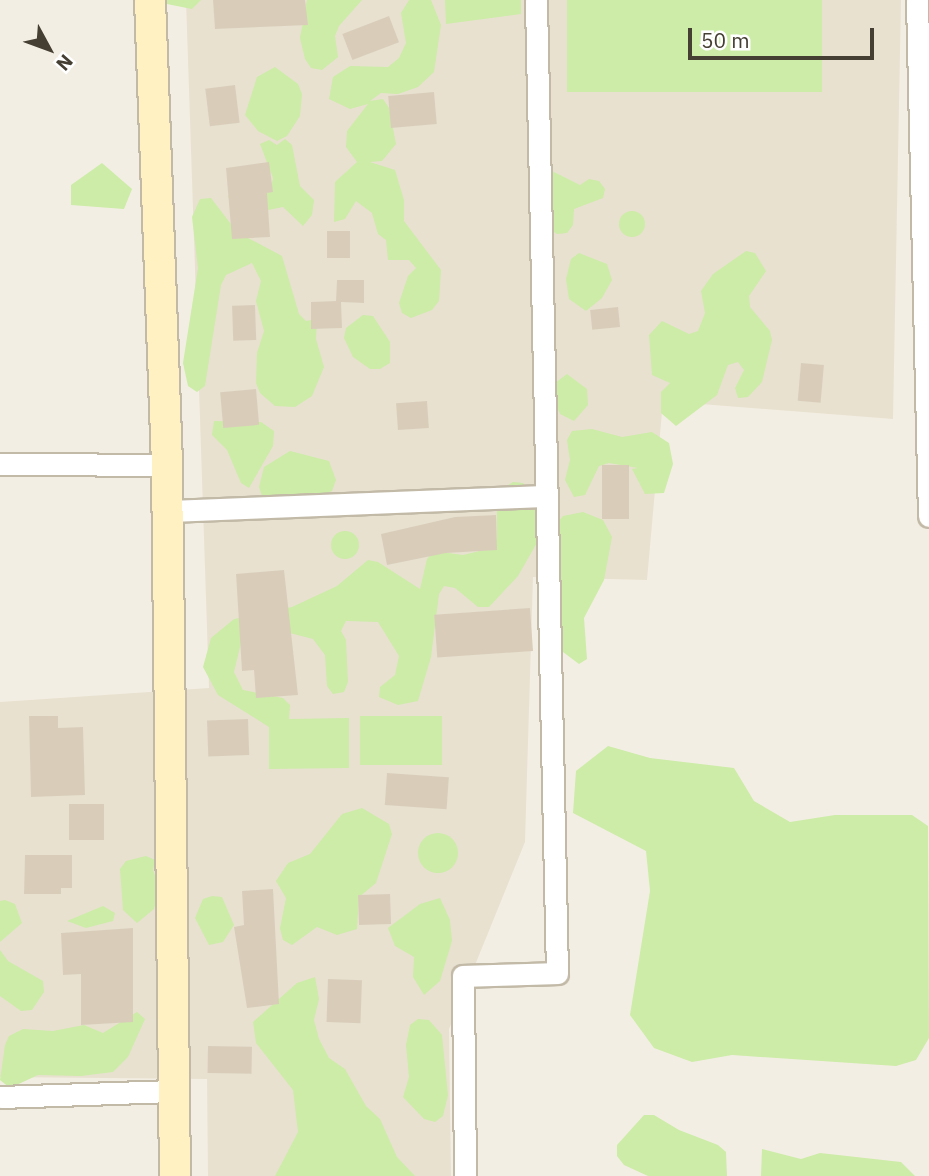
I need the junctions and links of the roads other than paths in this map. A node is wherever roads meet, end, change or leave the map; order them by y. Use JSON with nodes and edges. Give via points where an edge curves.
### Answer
{"nodes":[{"id":1,"x":150,"y":0,"type":"edge"},
{"id":2,"x":536,"y":0,"type":"edge"},
{"id":3,"x":917,"y":0,"type":"edge"},
{"id":4,"x":0,"y":464,"type":"edge"},
{"id":5,"x":167,"y":465,"type":"junction"},
{"id":6,"x":547,"y":496,"type":"junction"},
{"id":7,"x":168,"y":511,"type":"junction"},
{"id":8,"x":929,"y":516,"type":"edge"},
{"id":9,"x":174,"y":1091,"type":"junction"},
{"id":10,"x":0,"y":1097,"type":"edge"},
{"id":11,"x":175,"y":1176,"type":"edge"},
{"id":12,"x":465,"y":1176,"type":"edge"}],
"edges":[{"from":1,"to":5,"type":"street"},
{"from":2,"to":6,"type":"street"},
{"from":3,"to":8,"type":"street"},
{"from":4,"to":5,"type":"street"},
{"from":5,"to":7,"type":"street"},
{"from":6,"to":7,"type":"street"},
{"from":6,"to":12,"type":"street","via":[[556,973],[463,976]]},
{"from":7,"to":9,"type":"street"},
{"from":9,"to":10,"type":"street"},
{"from":9,"to":11,"type":"street"}]}
